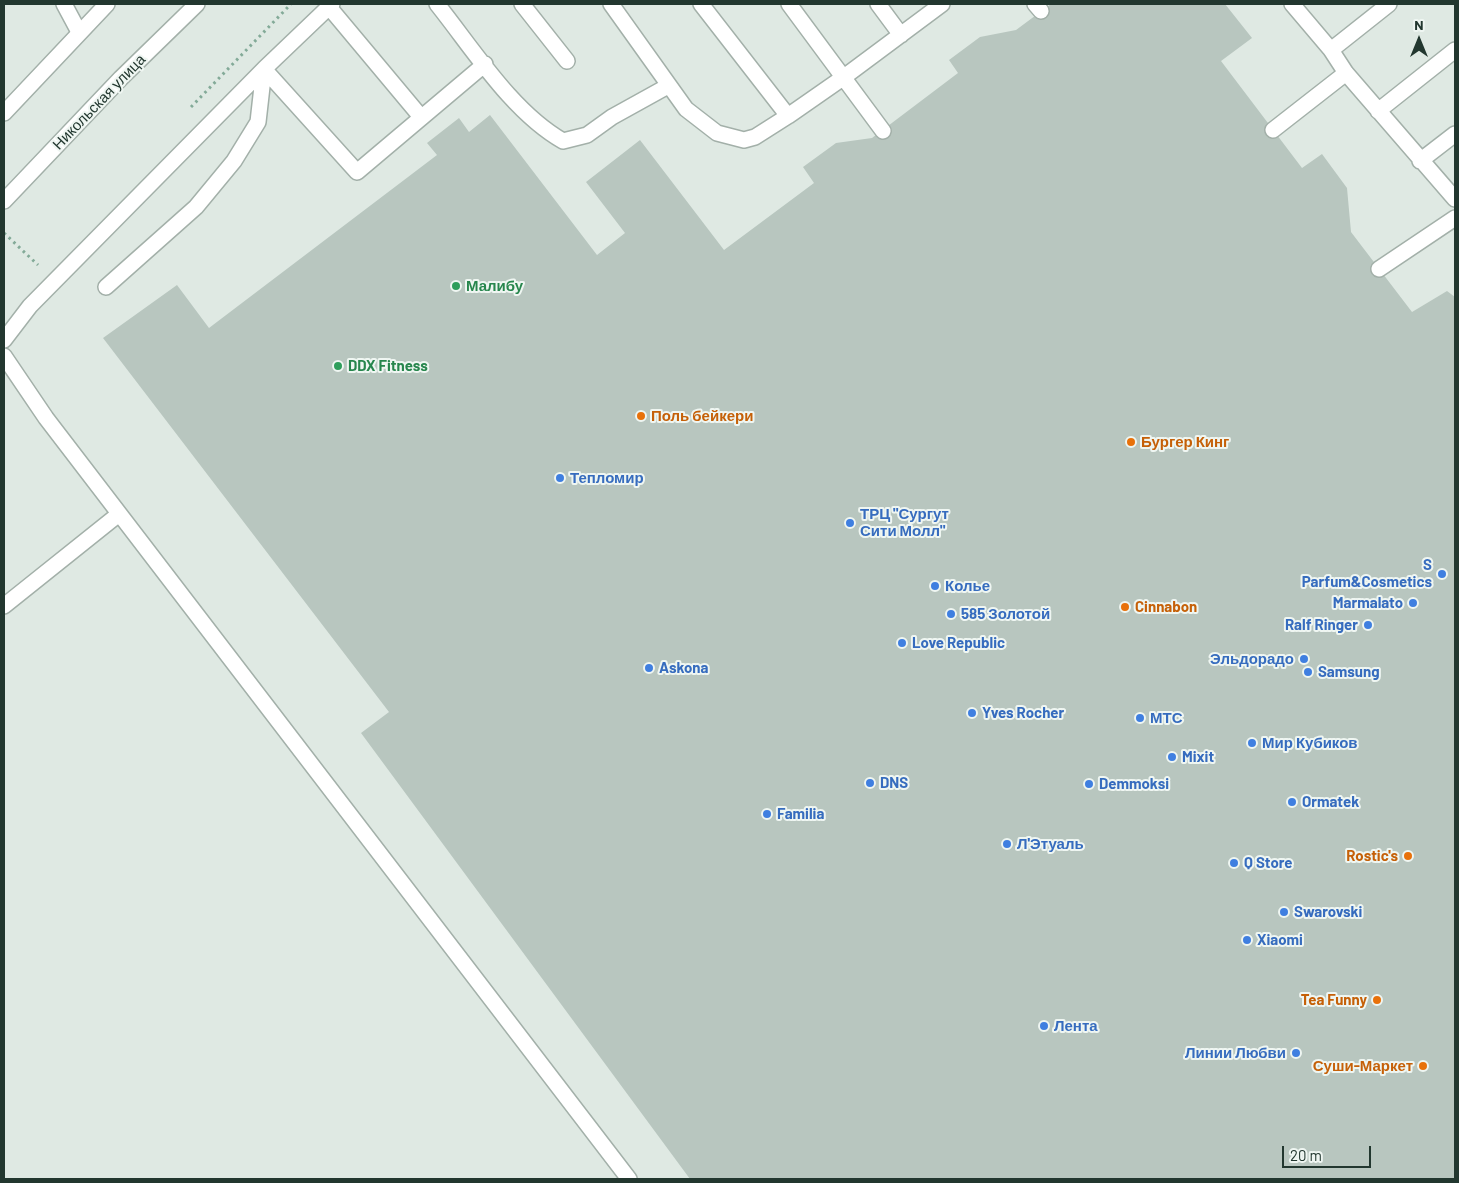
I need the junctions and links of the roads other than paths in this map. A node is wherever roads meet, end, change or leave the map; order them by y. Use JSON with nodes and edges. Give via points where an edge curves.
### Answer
{"nodes":[{"id":1,"x":64,"y":4,"type":"edge"},
{"id":2,"x":107,"y":4,"type":"edge"},
{"id":3,"x":197,"y":4,"type":"edge"},
{"id":4,"x":437,"y":4,"type":"edge"},
{"id":5,"x":522,"y":4,"type":"edge"},
{"id":6,"x":611,"y":4,"type":"edge"},
{"id":7,"x":701,"y":4,"type":"edge"},
{"id":8,"x":789,"y":4,"type":"edge"},
{"id":9,"x":878,"y":4,"type":"edge"},
{"id":10,"x":942,"y":4,"type":"edge"},
{"id":11,"x":1292,"y":4,"type":"edge"},
{"id":12,"x":1389,"y":4,"type":"edge"},
{"id":13,"x":331,"y":5,"type":"edge"},
{"id":14,"x":79,"y":32,"type":"junction"},
{"id":15,"x":901,"y":34,"type":"junction"},
{"id":16,"x":1330,"y":50,"type":"junction"},
{"id":17,"x":1455,"y":50,"type":"edge"},
{"id":18,"x":567,"y":61,"type":"dead end"},
{"id":19,"x":485,"y":64,"type":"junction"},
{"id":20,"x":264,"y":68,"type":"junction"},
{"id":21,"x":1346,"y":74,"type":"junction"},
{"id":22,"x":844,"y":78,"type":"junction"},
{"id":23,"x":668,"y":86,"type":"junction"},
{"id":24,"x":1378,"y":111,"type":"junction"},
{"id":25,"x":4,"y":113,"type":"edge"},
{"id":26,"x":788,"y":116,"type":"junction"},
{"id":27,"x":421,"y":117,"type":"junction"},
{"id":28,"x":1274,"y":130,"type":"dead end"},
{"id":29,"x":883,"y":131,"type":"dead end"},
{"id":30,"x":1455,"y":134,"type":"edge"},
{"id":31,"x":1420,"y":161,"type":"junction"},
{"id":32,"x":1455,"y":200,"type":"edge"},
{"id":33,"x":4,"y":201,"type":"edge"},
{"id":34,"x":1455,"y":218,"type":"edge"},
{"id":35,"x":1379,"y":269,"type":"dead end"},
{"id":36,"x":106,"y":287,"type":"dead end"},
{"id":37,"x":4,"y":340,"type":"edge"},
{"id":38,"x":4,"y":356,"type":"edge"},
{"id":39,"x":119,"y":514,"type":"junction"},
{"id":40,"x":4,"y":606,"type":"edge"},
{"id":41,"x":629,"y":1179,"type":"edge"}],
"edges":[{"from":1,"to":14,"type":"street"},
{"from":2,"to":14,"type":"street"},
{"from":3,"to":33,"type":"street","name":"Никольская улица","via":[[121,78]]},
{"from":4,"to":19,"type":"street"},
{"from":5,"to":18,"type":"street"},
{"from":6,"to":23,"type":"street"},
{"from":7,"to":26,"type":"street"},
{"from":8,"to":22,"type":"street"},
{"from":9,"to":15,"type":"street"},
{"from":10,"to":15,"type":"street"},
{"from":11,"to":16,"type":"street"},
{"from":12,"to":16,"type":"street"},
{"from":13,"to":20,"type":"street"},
{"from":13,"to":27,"type":"street"},
{"from":14,"to":25,"type":"street"},
{"from":15,"to":22,"type":"street"},
{"from":16,"to":21,"type":"street"},
{"from":17,"to":24,"type":"street"},
{"from":19,"to":23,"type":"street","via":[[543,129],[563,141],[587,135]]},
{"from":19,"to":27,"type":"street"},
{"from":20,"to":27,"type":"street","via":[[357,172]]},
{"from":20,"to":36,"type":"street","via":[[258,122],[234,161],[196,207]]},
{"from":20,"to":37,"type":"street","via":[[30,306]]},
{"from":21,"to":24,"type":"street"},
{"from":21,"to":28,"type":"street"},
{"from":22,"to":26,"type":"street"},
{"from":22,"to":29,"type":"street"},
{"from":23,"to":26,"type":"street","via":[[686,109],[717,133],[744,140],[755,137]]},
{"from":24,"to":31,"type":"street"},
{"from":30,"to":31,"type":"street"},
{"from":31,"to":32,"type":"street"},
{"from":34,"to":35,"type":"street"},
{"from":38,"to":39,"type":"street","via":[[46,418]]},
{"from":39,"to":40,"type":"street"},
{"from":39,"to":41,"type":"street"}]}
